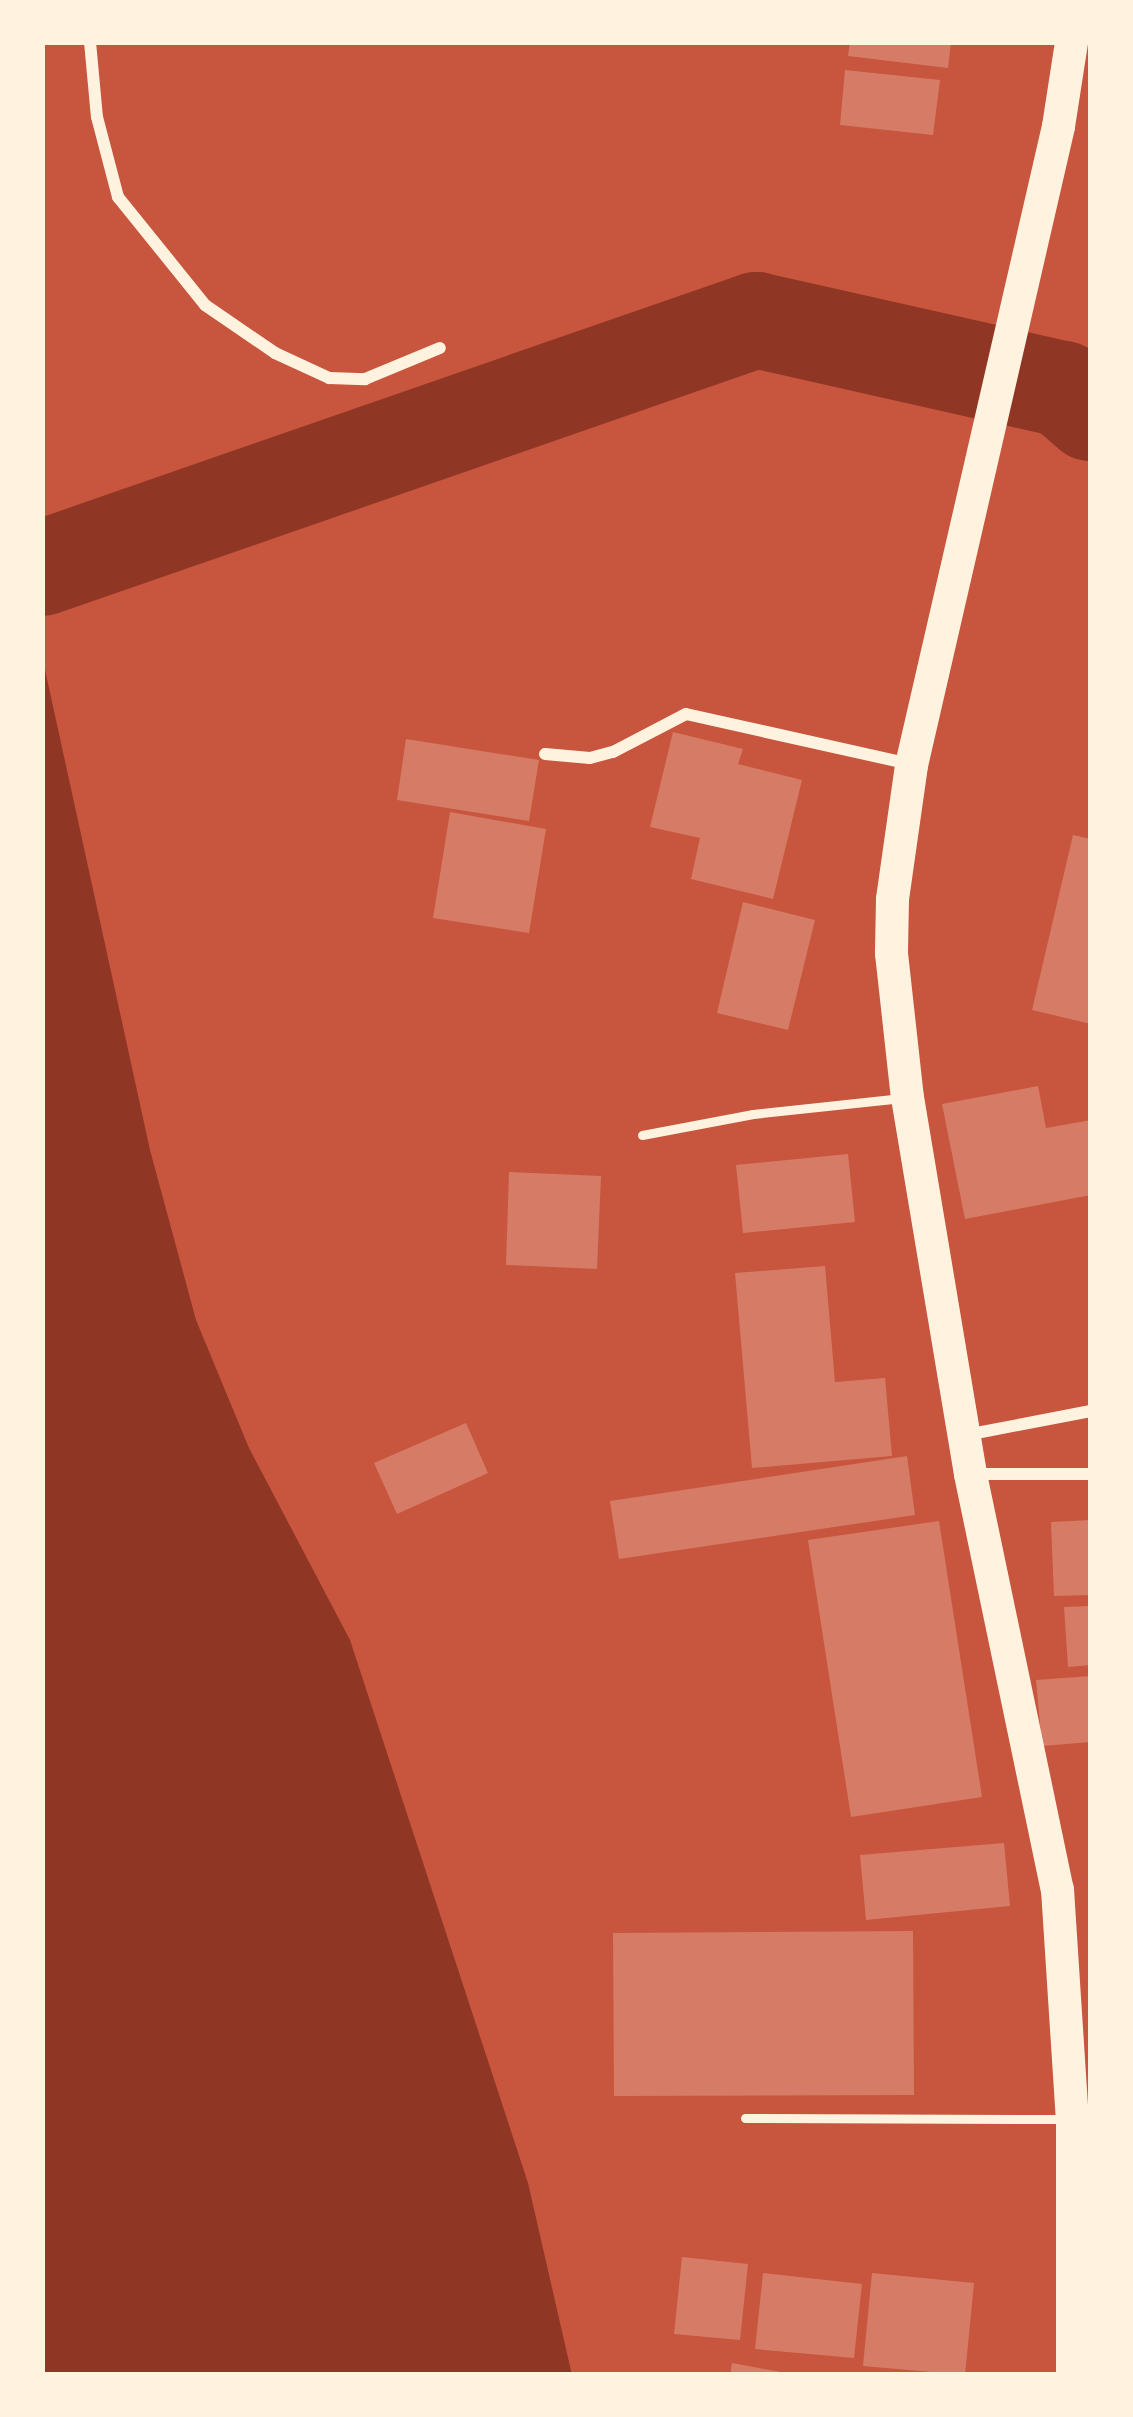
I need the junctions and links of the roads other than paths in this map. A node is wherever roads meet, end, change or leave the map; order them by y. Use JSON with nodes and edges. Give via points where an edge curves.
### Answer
{"nodes":[{"id":1,"x":90,"y":42,"type":"edge"},
{"id":2,"x":1071,"y":42,"type":"edge"},
{"id":3,"x":440,"y":348,"type":"dead end"},
{"id":4,"x":545,"y":754,"type":"dead end"},
{"id":5,"x":911,"y":764,"type":"junction"},
{"id":6,"x":908,"y":1097,"type":"junction"},
{"id":7,"x":642,"y":1135,"type":"dead end"},
{"id":8,"x":1091,"y":1411,"type":"edge"},
{"id":9,"x":965,"y":1435,"type":"junction"},
{"id":10,"x":970,"y":1474,"type":"junction"},
{"id":11,"x":1091,"y":1474,"type":"edge"},
{"id":12,"x":745,"y":2118,"type":"dead end"},
{"id":13,"x":1072,"y":2119,"type":"junction"},
{"id":14,"x":1072,"y":2375,"type":"edge"}],
"edges":[{"from":1,"to":3,"type":"street","via":[[118,197],[205,305],[328,378],[364,380]]},
{"from":2,"to":5,"type":"highway"},
{"from":4,"to":5,"type":"street","via":[[602,755],[686,715]]},
{"from":5,"to":6,"type":"highway","via":[[891,953]]},
{"from":6,"to":7,"type":"lane"},
{"from":6,"to":9,"type":"highway"},
{"from":8,"to":9,"type":"street"},
{"from":9,"to":10,"type":"highway"},
{"from":10,"to":11,"type":"street"},
{"from":10,"to":13,"type":"highway","via":[[1057,1889]]},
{"from":12,"to":13,"type":"lane"},
{"from":13,"to":14,"type":"highway"}]}
